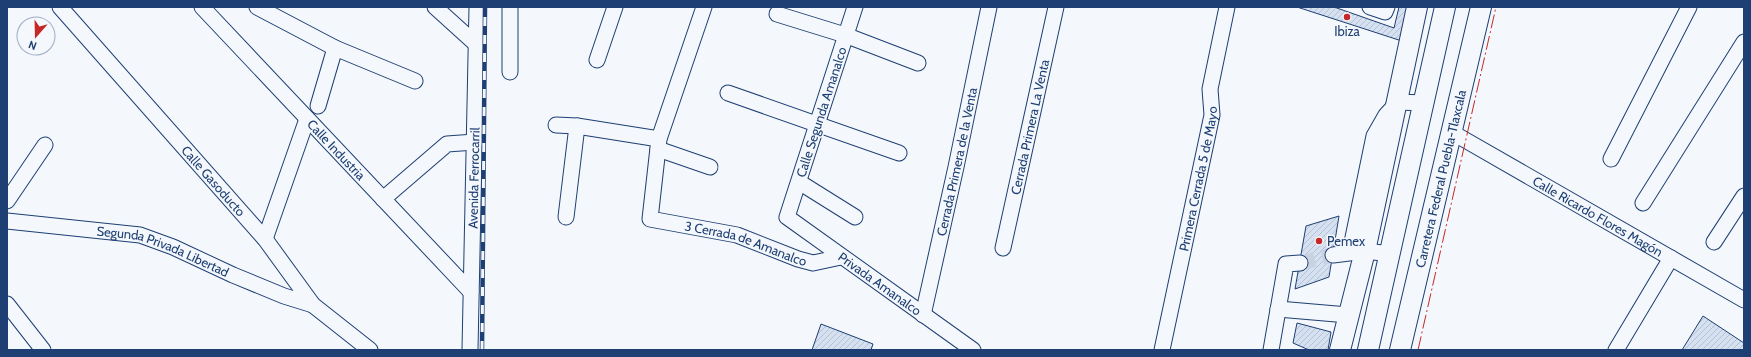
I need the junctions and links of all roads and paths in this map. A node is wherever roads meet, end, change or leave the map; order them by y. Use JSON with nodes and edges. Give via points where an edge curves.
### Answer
{"nodes":[{"id":1,"x":60,"y":7,"type":"edge"},
{"id":2,"x":202,"y":7,"type":"edge"},
{"id":3,"x":257,"y":7,"type":"edge"},
{"id":4,"x":435,"y":7,"type":"edge"},
{"id":5,"x":477,"y":7,"type":"edge"},
{"id":6,"x":510,"y":7,"type":"edge"},
{"id":7,"x":615,"y":7,"type":"edge"},
{"id":8,"x":704,"y":7,"type":"edge"},
{"id":9,"x":855,"y":7,"type":"edge"},
{"id":10,"x":989,"y":7,"type":"edge"},
{"id":11,"x":1056,"y":7,"type":"edge"},
{"id":12,"x":1227,"y":7,"type":"edge"},
{"id":13,"x":1370,"y":7,"type":"edge"},
{"id":14,"x":1387,"y":7,"type":"edge"},
{"id":15,"x":1416,"y":7,"type":"edge"},
{"id":16,"x":1445,"y":7,"type":"edge"},
{"id":17,"x":1481,"y":7,"type":"edge"},
{"id":18,"x":1689,"y":7,"type":"edge"},
{"id":19,"x":777,"y":14,"type":"dead end"},
{"id":20,"x":845,"y":35,"type":"junction"},
{"id":21,"x":1744,"y":42,"type":"edge"},
{"id":22,"x":477,"y":45,"type":"junction"},
{"id":23,"x":335,"y":48,"type":"junction"},
{"id":24,"x":597,"y":60,"type":"dead end"},
{"id":25,"x":918,"y":63,"type":"dead end"},
{"id":26,"x":510,"y":72,"type":"dead end"},
{"id":27,"x":415,"y":81,"type":"dead end"},
{"id":28,"x":728,"y":93,"type":"dead end"},
{"id":29,"x":1398,"y":102,"type":"junction"},
{"id":30,"x":1424,"y":103,"type":"junction"},
{"id":31,"x":318,"y":106,"type":"dead end"},
{"id":32,"x":307,"y":119,"type":"junction"},
{"id":33,"x":556,"y":125,"type":"dead end"},
{"id":34,"x":577,"y":126,"type":"junction"},
{"id":35,"x":817,"y":126,"type":"junction"},
{"id":36,"x":1452,"y":133,"type":"junction"},
{"id":37,"x":475,"y":142,"type":"junction"},
{"id":38,"x":659,"y":144,"type":"junction"},
{"id":39,"x":45,"y":145,"type":"dead end"},
{"id":40,"x":899,"y":153,"type":"dead end"},
{"id":41,"x":1610,"y":159,"type":"dead end"},
{"id":42,"x":710,"y":167,"type":"dead end"},
{"id":43,"x":799,"y":182,"type":"junction"},
{"id":44,"x":1744,"y":196,"type":"edge"},
{"id":45,"x":383,"y":199,"type":"junction"},
{"id":46,"x":7,"y":201,"type":"edge"},
{"id":47,"x":1643,"y":203,"type":"dead end"},
{"id":48,"x":787,"y":216,"type":"joint"},
{"id":49,"x":566,"y":217,"type":"dead end"},
{"id":50,"x":855,"y":217,"type":"dead end"},
{"id":51,"x":7,"y":221,"type":"edge"},
{"id":52,"x":265,"y":239,"type":"junction"},
{"id":53,"x":1714,"y":242,"type":"dead end"},
{"id":54,"x":1003,"y":248,"type":"dead end"},
{"id":55,"x":1358,"y":252,"type":"junction"},
{"id":56,"x":1390,"y":254,"type":"junction"},
{"id":57,"x":1333,"y":255,"type":"tunnel mouth"},
{"id":58,"x":842,"y":257,"type":"junction"},
{"id":59,"x":1671,"y":258,"type":"junction"},
{"id":60,"x":1300,"y":263,"type":"tunnel mouth"},
{"id":61,"x":471,"y":292,"type":"junction"},
{"id":62,"x":1744,"y":300,"type":"edge"},
{"id":63,"x":7,"y":304,"type":"edge"},
{"id":64,"x":313,"y":305,"type":"junction"},
{"id":65,"x":1278,"y":309,"type":"junction"},
{"id":66,"x":923,"y":315,"type":"junction"},
{"id":67,"x":1348,"y":315,"type":"junction"},
{"id":68,"x":43,"y":350,"type":"edge"},
{"id":69,"x":370,"y":350,"type":"edge"},
{"id":70,"x":470,"y":350,"type":"edge"},
{"id":71,"x":973,"y":350,"type":"edge"},
{"id":72,"x":1162,"y":350,"type":"edge"},
{"id":73,"x":1271,"y":350,"type":"edge"},
{"id":74,"x":1340,"y":350,"type":"edge"},
{"id":75,"x":1368,"y":350,"type":"edge"},
{"id":76,"x":1400,"y":350,"type":"edge"},
{"id":77,"x":1616,"y":350,"type":"edge"}],
"edges":[{"from":1,"to":52,"type":"street","name":"Calle Gasoducto"},
{"from":2,"to":32,"type":"street","name":"Calle Industria"},
{"from":3,"to":23,"type":"street"},
{"from":4,"to":22,"type":"street"},
{"from":5,"to":22,"type":"street","name":"Avenida Ferrocarril"},
{"from":6,"to":26,"type":"street"},
{"from":7,"to":24,"type":"street"},
{"from":8,"to":38,"type":"street"},
{"from":9,"to":20,"type":"street","name":"Calle Segunda Amanalco"},
{"from":10,"to":66,"type":"street","name":"Cerrada Primera de la Venta"},
{"from":11,"to":54,"type":"street","name":"Cerrada Primera La Venta"},
{"from":12,"to":72,"type":"street","name":"Primera Cerrada 5 de Mayo","via":[[1210,90],[1212,115]]},
{"from":13,"to":14,"type":"street","via":[[1386,12]]},
{"from":15,"to":29,"type":"main road"},
{"from":16,"to":30,"type":"main road"},
{"from":17,"to":36,"type":"main road","name":"Carretera Federal Puebla-Tlaxcala"},
{"from":18,"to":41,"type":"street"},
{"from":19,"to":20,"type":"street"},
{"from":20,"to":25,"type":"street"},
{"from":20,"to":35,"type":"street","name":"Calle Segunda Amanalco"},
{"from":21,"to":47,"type":"street"},
{"from":22,"to":37,"type":"street","name":"Avenida Ferrocarril"},
{"from":23,"to":27,"type":"street"},
{"from":23,"to":31,"type":"street"},
{"from":28,"to":35,"type":"street"},
{"from":29,"to":30,"type":"street"},
{"from":29,"to":55,"type":"main road"},
{"from":30,"to":56,"type":"main road"},
{"from":32,"to":45,"type":"street","name":"Calle Industria"},
{"from":32,"to":52,"type":"street"},
{"from":33,"to":34,"type":"street"},
{"from":34,"to":38,"type":"street"},
{"from":34,"to":49,"type":"street"},
{"from":35,"to":40,"type":"street"},
{"from":35,"to":43,"type":"street","name":"Calle Segunda Amanalco"},
{"from":36,"to":59,"type":"street","name":"Calle Ricardo Flores Magón"},
{"from":36,"to":76,"type":"main road","name":"Carretera Federal Puebla-Tlaxcala"},
{"from":37,"to":45,"type":"street","via":[[447,144]]},
{"from":37,"to":61,"type":"street","name":"Avenida Ferrocarril"},
{"from":38,"to":42,"type":"street"},
{"from":38,"to":58,"type":"street","name":"3 Cerrada de Amanalco","via":[[650,219],[737,235],[813,263]]},
{"from":39,"to":46,"type":"street"},
{"from":43,"to":48,"type":"street","name":"Calle Segunda Amanalco"},
{"from":43,"to":50,"type":"street"},
{"from":44,"to":53,"type":"street"},
{"from":45,"to":61,"type":"street","name":"Calle Industria"},
{"from":48,"to":58,"type":"street","name":"Privada Amanalco"},
{"from":51,"to":64,"type":"street","name":"Segunda Privada Libertad","via":[[140,235],[284,296]]},
{"from":52,"to":64,"type":"street","name":"Calle Gasoducto"},
{"from":55,"to":56,"type":"street"},
{"from":55,"to":57,"type":"street"},
{"from":55,"to":67,"type":"main road"},
{"from":56,"to":75,"type":"main road"},
{"from":58,"to":66,"type":"street","name":"Privada Amanalco"},
{"from":59,"to":62,"type":"street","name":"Calle Ricardo Flores Magón"},
{"from":59,"to":77,"type":"street"},
{"from":60,"to":65,"type":"street","via":[[1286,264]]},
{"from":61,"to":70,"type":"street","name":"Avenida Ferrocarril"},
{"from":63,"to":68,"type":"street"},
{"from":64,"to":69,"type":"street","name":"Calle Gasoducto"},
{"from":65,"to":67,"type":"street"},
{"from":65,"to":73,"type":"street"},
{"from":66,"to":71,"type":"street","name":"Privada Amanalco"},
{"from":67,"to":74,"type":"main road"}]}
